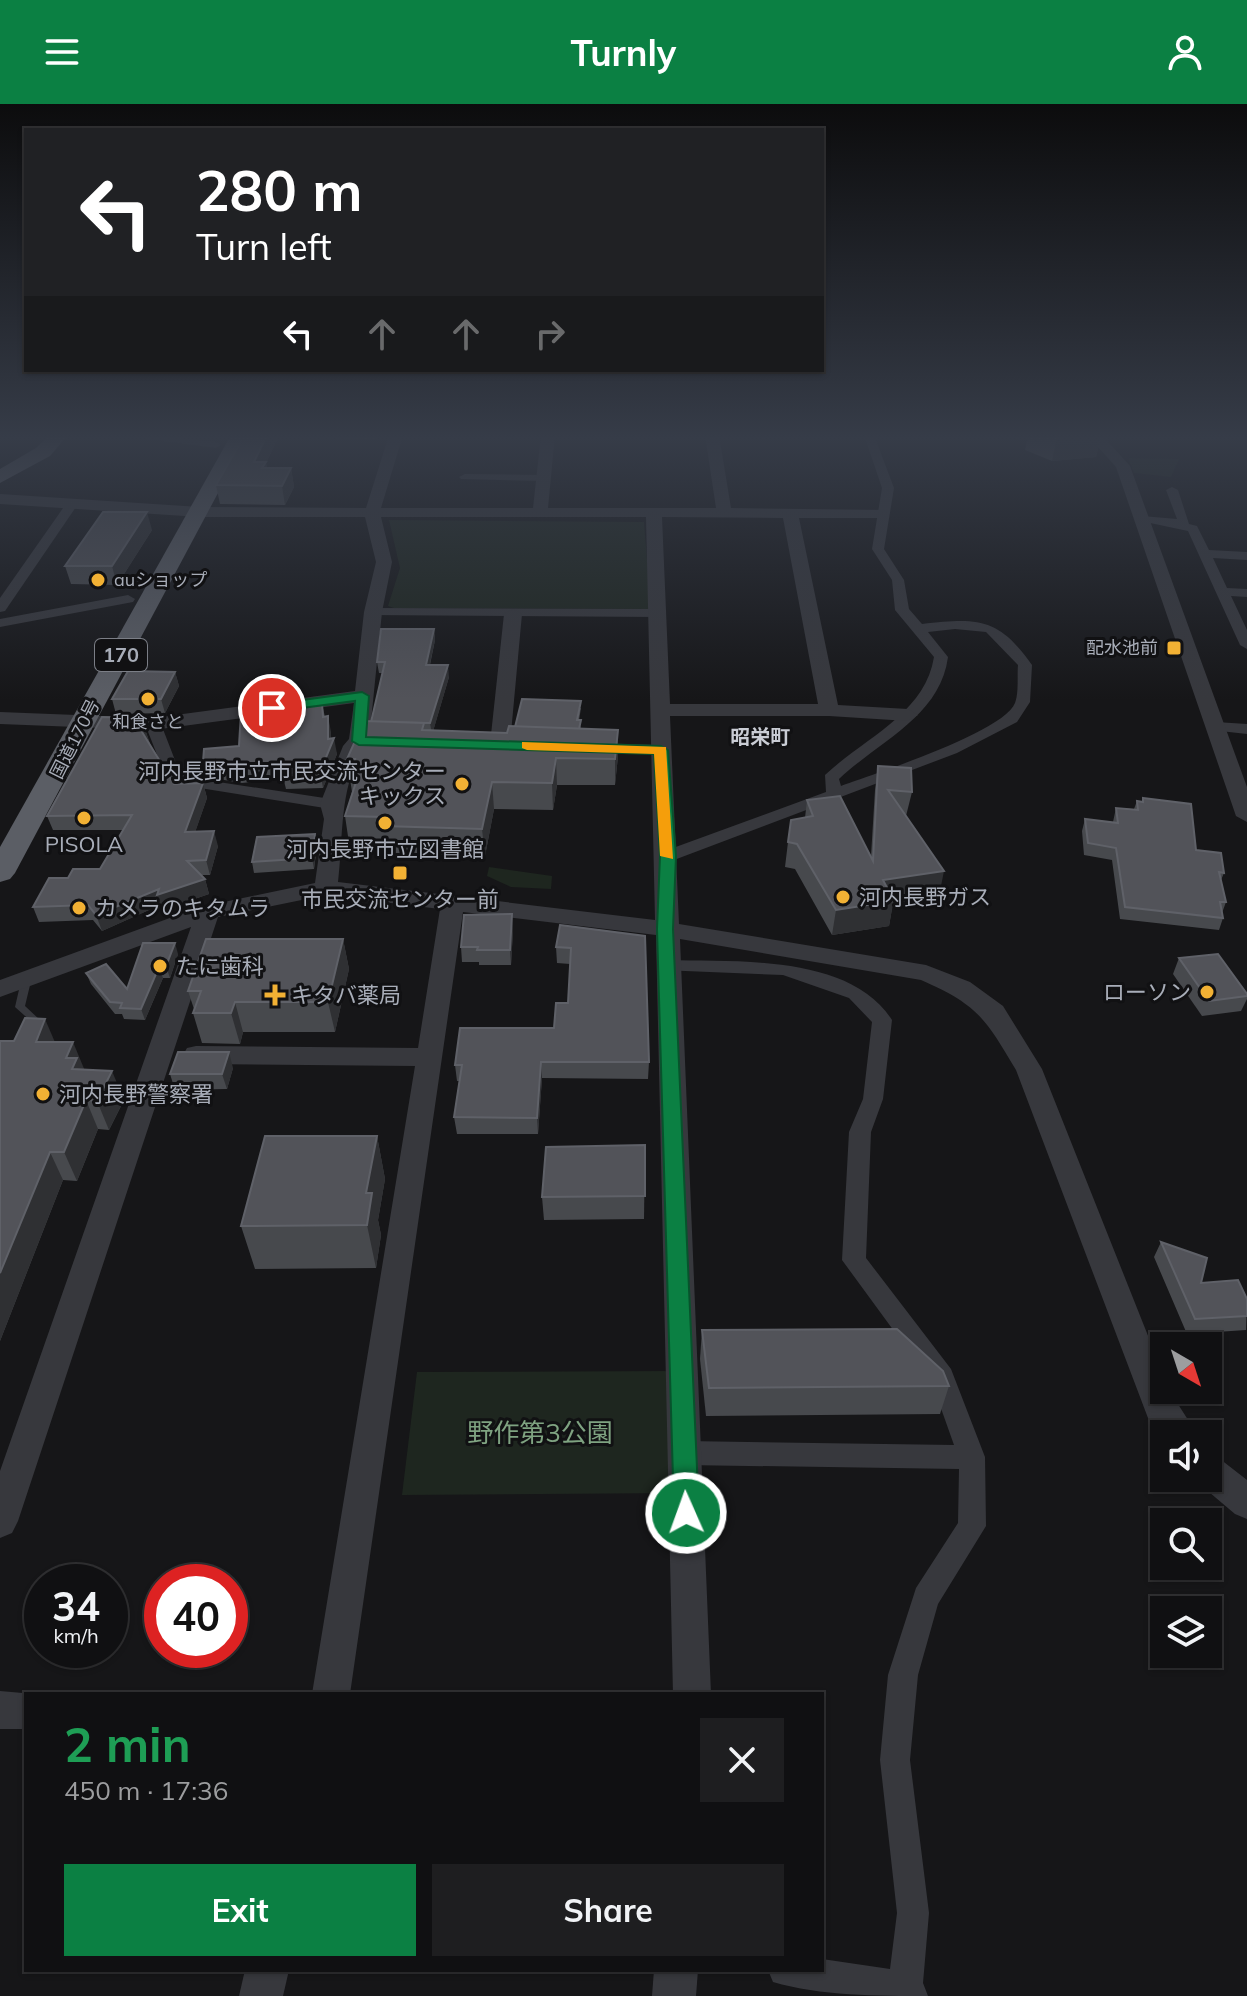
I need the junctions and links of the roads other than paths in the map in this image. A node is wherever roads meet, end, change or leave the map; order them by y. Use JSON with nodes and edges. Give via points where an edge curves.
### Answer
{"nodes":[{"id":1,"x":59,"y":523,"type":"edge"},
{"id":2,"x":180,"y":523,"type":"edge"},
{"id":3,"x":183,"y":523,"type":"edge"},
{"id":4,"x":375,"y":523,"type":"edge"},
{"id":5,"x":655,"y":523,"type":"edge"},
{"id":6,"x":792,"y":523,"type":"edge"},
{"id":7,"x":882,"y":523,"type":"edge"},
{"id":8,"x":1143,"y":523,"type":"edge"},
{"id":9,"x":1175,"y":523,"type":"edge"},
{"id":10,"x":1204,"y":554,"type":"junction"},
{"id":11,"x":1247,"y":556,"type":"edge"},
{"id":12,"x":1220,"y":591,"type":"junction"},
{"id":13,"x":1247,"y":593,"type":"edge"},
{"id":14,"x":128,"y":599,"type":"junction"},
{"id":15,"x":0,"y":608,"type":"edge"},
{"id":16,"x":373,"y":612,"type":"junction"},
{"id":17,"x":659,"y":613,"type":"junction"},
{"id":18,"x":513,"y":614,"type":"junction"},
{"id":19,"x":0,"y":623,"type":"edge"},
{"id":20,"x":919,"y":629,"type":"junction"},
{"id":21,"x":1245,"y":638,"type":"edge"},
{"id":22,"x":362,"y":696,"type":"junction"},
{"id":23,"x":661,"y":710,"type":"junction"},
{"id":24,"x":829,"y":710,"type":"junction"},
{"id":25,"x":908,"y":715,"type":"junction"},
{"id":26,"x":0,"y":718,"type":"edge"},
{"id":27,"x":72,"y":721,"type":"junction"},
{"id":28,"x":153,"y":724,"type":"junction"},
{"id":29,"x":1216,"y":727,"type":"junction"},
{"id":30,"x":1247,"y":729,"type":"edge"},
{"id":31,"x":500,"y":744,"type":"edge"},
{"id":32,"x":573,"y":747,"type":"edge"},
{"id":33,"x":661,"y":750,"type":"junction"},
{"id":34,"x":834,"y":793,"type":"junction"},
{"id":35,"x":331,"y":804,"type":"junction"},
{"id":36,"x":1247,"y":816,"type":"edge"},
{"id":37,"x":0,"y":831,"type":"edge"},
{"id":38,"x":668,"y":856,"type":"junction"},
{"id":39,"x":0,"y":873,"type":"edge"},
{"id":40,"x":326,"y":888,"type":"junction"},
{"id":41,"x":453,"y":903,"type":"junction"},
{"id":42,"x":208,"y":912,"type":"junction"},
{"id":43,"x":665,"y":929,"type":"junction"},
{"id":44,"x":668,"y":966,"type":"junction"},
{"id":45,"x":26,"y":981,"type":"junction"},
{"id":46,"x":0,"y":989,"type":"edge"},
{"id":47,"x":36,"y":1021,"type":"edge"},
{"id":48,"x":160,"y":1055,"type":"junction"},
{"id":49,"x":430,"y":1057,"type":"junction"},
{"id":50,"x":1169,"y":1420,"type":"edge"},
{"id":51,"x":685,"y":1453,"type":"junction"},
{"id":52,"x":972,"y":1457,"type":"junction"},
{"id":53,"x":1222,"y":1481,"type":"edge"},
{"id":54,"x":1247,"y":1502,"type":"edge"},
{"id":55,"x":0,"y":1521,"type":"edge"},
{"id":56,"x":331,"y":1692,"type":"edge"},
{"id":57,"x":692,"y":1692,"type":"edge"},
{"id":58,"x":0,"y":1710,"type":"edge"},
{"id":59,"x":24,"y":1710,"type":"edge"},
{"id":60,"x":267,"y":1972,"type":"edge"},
{"id":61,"x":676,"y":1972,"type":"edge"},
{"id":62,"x":796,"y":1972,"type":"edge"},
{"id":63,"x":908,"y":1992,"type":"edge"},
{"id":64,"x":261,"y":1996,"type":"edge"},
{"id":65,"x":674,"y":1996,"type":"edge"}],
"edges":[{"from":1,"to":15,"type":"street"},
{"from":2,"to":14,"type":"highway","name":"国道170号","number":"170"},
{"from":3,"to":27,"type":"highway","name":"国道170号","number":"170","via":[[130,653]]},
{"from":4,"to":16,"type":"street","via":[[384,562]]},
{"from":5,"to":17,"type":"street"},
{"from":6,"to":24,"type":"street"},
{"from":7,"to":20,"type":"street","via":[[878,549],[898,580],[902,610]]},
{"from":8,"to":29,"type":"street"},
{"from":9,"to":10,"type":"street","via":[[1193,529]]},
{"from":10,"to":11,"type":"street"},
{"from":10,"to":12,"type":"street"},
{"from":12,"to":13,"type":"street"},
{"from":12,"to":21,"type":"street"},
{"from":14,"to":19,"type":"street"},
{"from":14,"to":27,"type":"highway","name":"国道170号","number":"170"},
{"from":16,"to":18,"type":"street"},
{"from":16,"to":22,"type":"street"},
{"from":17,"to":18,"type":"street"},
{"from":17,"to":23,"type":"street"},
{"from":18,"to":31,"type":"street"},
{"from":20,"to":25,"type":"street","via":[[941,657],[942,670],[938,684]]},
{"from":20,"to":34,"type":"street","via":[[975,623],[992,627],[1025,665],[1023,702],[1012,719],[952,750]]},
{"from":22,"to":28,"type":"street"},
{"from":22,"to":35,"type":"street","via":[[366,741]]},
{"from":23,"to":24,"type":"street"},
{"from":23,"to":33,"type":"street"},
{"from":24,"to":25,"type":"street"},
{"from":25,"to":34,"type":"street","via":[[849,758],[831,778]]},
{"from":26,"to":27,"type":"street"},
{"from":27,"to":28,"type":"street"},
{"from":27,"to":37,"type":"highway","name":"国道170号","number":"170"},
{"from":27,"to":39,"type":"highway","name":"国道170号","number":"170"},
{"from":28,"to":35,"type":"street","via":[[171,770],[187,782]]},
{"from":29,"to":30,"type":"street"},
{"from":29,"to":36,"type":"street"},
{"from":32,"to":33,"type":"street"},
{"from":33,"to":38,"type":"street"},
{"from":34,"to":38,"type":"street"},
{"from":35,"to":40,"type":"street","via":[[335,819]]},
{"from":38,"to":43,"type":"street"},
{"from":40,"to":41,"type":"street"},
{"from":40,"to":42,"type":"street"},
{"from":41,"to":43,"type":"street"},
{"from":41,"to":49,"type":"street"},
{"from":42,"to":45,"type":"street"},
{"from":42,"to":48,"type":"street"},
{"from":43,"to":44,"type":"street"},
{"from":43,"to":50,"type":"street","via":[[926,973],[961,988],[994,1012],[1029,1069],[1160,1408]]},
{"from":44,"to":51,"type":"street"},
{"from":44,"to":52,"type":"street","via":[[784,969],[856,993],[882,1020],[873,1099],[860,1132],[854,1260],[942,1377]]},
{"from":45,"to":46,"type":"street"},
{"from":45,"to":47,"type":"lane","via":[[20,1007]]},
{"from":48,"to":49,"type":"street"},
{"from":48,"to":55,"type":"street"},
{"from":49,"to":56,"type":"street"},
{"from":51,"to":52,"type":"street"},
{"from":51,"to":57,"type":"street"},
{"from":52,"to":63,"type":"street","via":[[972,1526],[926,1598],[903,1675],[895,1760],[913,1913]]},
{"from":53,"to":54,"type":"street"},
{"from":58,"to":59,"type":"street"},
{"from":60,"to":64,"type":"street"},
{"from":61,"to":65,"type":"street"},
{"from":62,"to":63,"type":"street"}]}
